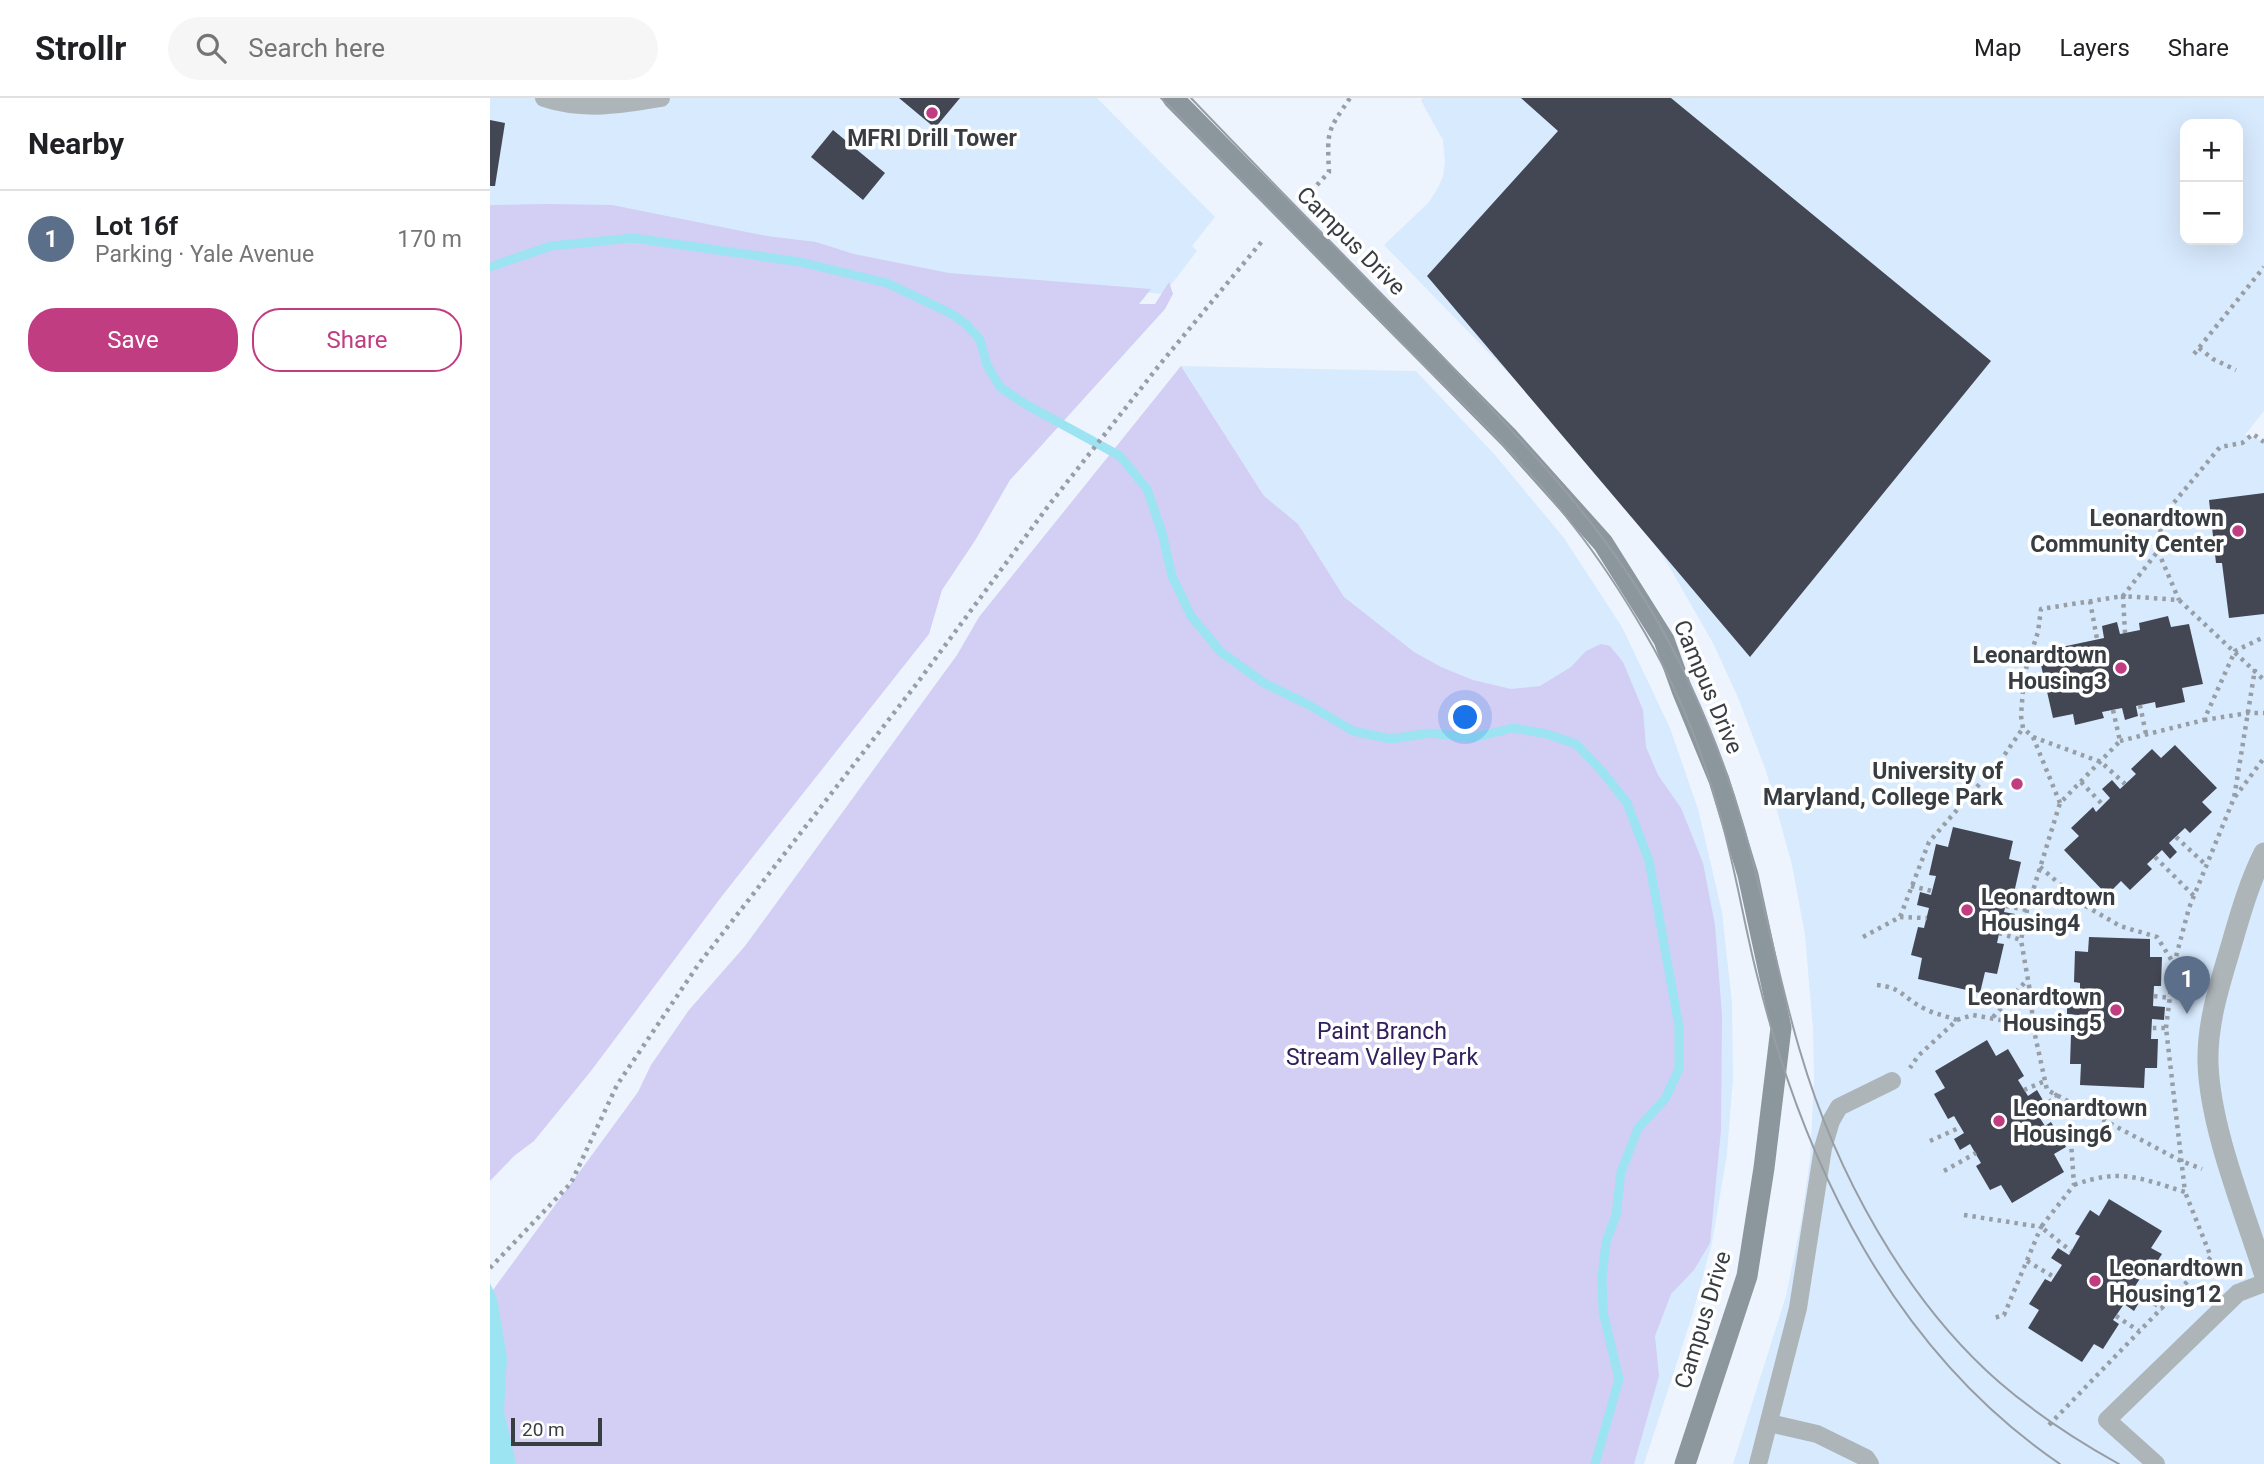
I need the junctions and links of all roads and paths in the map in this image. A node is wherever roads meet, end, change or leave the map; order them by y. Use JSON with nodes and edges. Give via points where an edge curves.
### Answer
{"nodes":[{"id":1,"x":544,"y":98,"type":"edge"},
{"id":2,"x":661,"y":98,"type":"edge"},
{"id":3,"x":1173,"y":98,"type":"edge"},
{"id":4,"x":1350,"y":98,"type":"edge"},
{"id":5,"x":1317,"y":185,"type":"dead end"},
{"id":6,"x":1263,"y":240,"type":"dead end"},
{"id":7,"x":2264,"y":267,"type":"edge"},
{"id":8,"x":2199,"y":348,"type":"junction"},
{"id":9,"x":2194,"y":354,"type":"dead end"},
{"id":10,"x":2236,"y":370,"type":"dead end"},
{"id":11,"x":2264,"y":442,"type":"edge"},
{"id":12,"x":2158,"y":551,"type":"junction"},
{"id":13,"x":2123,"y":596,"type":"junction"},
{"id":14,"x":2179,"y":600,"type":"junction"},
{"id":15,"x":2090,"y":601,"type":"junction"},
{"id":16,"x":2125,"y":633,"type":"dead end"},
{"id":17,"x":2264,"y":637,"type":"edge"},
{"id":18,"x":2097,"y":639,"type":"dead end"},
{"id":19,"x":2235,"y":651,"type":"junction"},
{"id":20,"x":2255,"y":669,"type":"junction"},
{"id":21,"x":2264,"y":680,"type":"edge"},
{"id":22,"x":2140,"y":705,"type":"dead end"},
{"id":23,"x":2113,"y":710,"type":"dead end"},
{"id":24,"x":2248,"y":713,"type":"junction"},
{"id":25,"x":2264,"y":713,"type":"edge"},
{"id":26,"x":2204,"y":720,"type":"junction"},
{"id":27,"x":2023,"y":728,"type":"junction"},
{"id":28,"x":2146,"y":734,"type":"junction"},
{"id":29,"x":2033,"y":737,"type":"junction"},
{"id":30,"x":2120,"y":741,"type":"junction"},
{"id":31,"x":2264,"y":758,"type":"edge"},
{"id":32,"x":2101,"y":762,"type":"junction"},
{"id":33,"x":2081,"y":782,"type":"junction"},
{"id":34,"x":2125,"y":784,"type":"dead end"},
{"id":35,"x":2234,"y":798,"type":"junction"},
{"id":36,"x":2060,"y":803,"type":"junction"},
{"id":37,"x":2103,"y":805,"type":"dead end"},
{"id":38,"x":2176,"y":837,"type":"dead end"},
{"id":39,"x":2264,"y":853,"type":"edge"},
{"id":40,"x":2155,"y":857,"type":"dead end"},
{"id":41,"x":2206,"y":865,"type":"junction"},
{"id":42,"x":2040,"y":867,"type":"junction"},
{"id":43,"x":1911,"y":886,"type":"junction"},
{"id":44,"x":1932,"y":891,"type":"dead end"},
{"id":45,"x":2194,"y":896,"type":"junction"},
{"id":46,"x":2006,"y":906,"type":"dead end"},
{"id":47,"x":2027,"y":910,"type":"junction"},
{"id":48,"x":1900,"y":917,"type":"junction"},
{"id":49,"x":1927,"y":918,"type":"dead end"},
{"id":50,"x":1999,"y":933,"type":"dead end"},
{"id":51,"x":1863,"y":937,"type":"dead end"},
{"id":52,"x":2021,"y":940,"type":"junction"},
{"id":53,"x":2174,"y":964,"type":"junction"},
{"id":54,"x":2028,"y":979,"type":"junction"},
{"id":55,"x":1877,"y":985,"type":"dead end"},
{"id":56,"x":2154,"y":996,"type":"dead end"},
{"id":57,"x":2031,"y":997,"type":"junction"},
{"id":58,"x":2080,"y":997,"type":"dead end"},
{"id":59,"x":2170,"y":998,"type":"junction"},
{"id":60,"x":1992,"y":1018,"type":"junction"},
{"id":61,"x":1957,"y":1020,"type":"junction"},
{"id":62,"x":2033,"y":1026,"type":"junction"},
{"id":63,"x":2078,"y":1026,"type":"dead end"},
{"id":64,"x":2151,"y":1028,"type":"dead end"},
{"id":65,"x":2166,"y":1028,"type":"junction"},
{"id":66,"x":1898,"y":1079,"type":"joint"},
{"id":67,"x":2045,"y":1081,"type":"junction"},
{"id":68,"x":2024,"y":1090,"type":"dead end"},
{"id":69,"x":2056,"y":1095,"type":"junction"},
{"id":70,"x":2038,"y":1115,"type":"dead end"},
{"id":71,"x":1961,"y":1127,"type":"dead end"},
{"id":72,"x":1930,"y":1142,"type":"dead end"},
{"id":73,"x":1976,"y":1153,"type":"dead end"},
{"id":74,"x":2181,"y":1161,"type":"junction"},
{"id":75,"x":1944,"y":1171,"type":"dead end"},
{"id":76,"x":2074,"y":1185,"type":"junction"},
{"id":77,"x":2185,"y":1192,"type":"junction"},
{"id":78,"x":1964,"y":1215,"type":"dead end"},
{"id":79,"x":2041,"y":1227,"type":"junction"},
{"id":80,"x":2071,"y":1251,"type":"dead end"},
{"id":81,"x":2027,"y":1261,"type":"junction"},
{"id":82,"x":490,"y":1268,"type":"edge"},
{"id":83,"x":2264,"y":1273,"type":"edge"},
{"id":84,"x":2054,"y":1277,"type":"dead end"},
{"id":85,"x":2264,"y":1283,"type":"edge"},
{"id":86,"x":2133,"y":1290,"type":"dead end"},
{"id":87,"x":2163,"y":1309,"type":"junction"},
{"id":88,"x":2116,"y":1316,"type":"dead end"},
{"id":89,"x":1994,"y":1318,"type":"dead end"},
{"id":90,"x":2139,"y":1331,"type":"junction"},
{"id":91,"x":1769,"y":1423,"type":"junction"},
{"id":92,"x":2049,"y":1425,"type":"dead end"},
{"id":93,"x":1685,"y":1464,"type":"edge"},
{"id":94,"x":1758,"y":1464,"type":"edge"},
{"id":95,"x":1870,"y":1464,"type":"edge"},
{"id":96,"x":2156,"y":1464,"type":"edge"}],
"edges":[{"from":1,"to":2,"type":"lane","via":[[586,106]]},
{"from":3,"to":93,"type":"main road","name":"Campus Drive","via":[[1510,438],[1602,543],[1664,640],[1719,780],[1748,876],[1781,1028],[1747,1276]]},
{"from":4,"to":5,"type":"path","via":[[1332,122],[1327,138],[1329,172]]},
{"from":6,"to":82,"type":"path","via":[[1049,505],[698,965],[617,1085],[571,1183]]},
{"from":7,"to":8,"type":"path"},
{"from":8,"to":9,"type":"path"},
{"from":8,"to":10,"type":"path"},
{"from":11,"to":12,"type":"path","via":[[2253,434],[2242,443],[2220,447],[2162,517]]},
{"from":12,"to":13,"type":"path"},
{"from":12,"to":14,"type":"path"},
{"from":13,"to":14,"type":"path"},
{"from":13,"to":15,"type":"path"},
{"from":13,"to":16,"type":"path"},
{"from":14,"to":19,"type":"path"},
{"from":15,"to":18,"type":"path"},
{"from":15,"to":27,"type":"path","via":[[2041,609],[2024,675]]},
{"from":17,"to":19,"type":"path"},
{"from":19,"to":20,"type":"path"},
{"from":19,"to":26,"type":"path"},
{"from":20,"to":21,"type":"path"},
{"from":20,"to":24,"type":"path"},
{"from":22,"to":28,"type":"path"},
{"from":23,"to":30,"type":"path"},
{"from":24,"to":25,"type":"path"},
{"from":24,"to":26,"type":"path"},
{"from":24,"to":35,"type":"path"},
{"from":26,"to":28,"type":"path"},
{"from":27,"to":29,"type":"path"},
{"from":27,"to":43,"type":"path","via":[[1929,842]]},
{"from":28,"to":30,"type":"path"},
{"from":29,"to":32,"type":"path"},
{"from":29,"to":36,"type":"path"},
{"from":30,"to":32,"type":"path"},
{"from":31,"to":35,"type":"path"},
{"from":32,"to":33,"type":"path"},
{"from":32,"to":34,"type":"path"},
{"from":33,"to":36,"type":"path"},
{"from":33,"to":37,"type":"path"},
{"from":35,"to":41,"type":"path"},
{"from":36,"to":42,"type":"path"},
{"from":38,"to":41,"type":"path"},
{"from":39,"to":83,"type":"street","via":[[2220,983],[2208,1062],[2217,1119]]},
{"from":40,"to":45,"type":"path"},
{"from":41,"to":45,"type":"path"},
{"from":42,"to":47,"type":"path"},
{"from":42,"to":53,"type":"path","via":[[2084,905],[2120,926],[2157,937]]},
{"from":43,"to":44,"type":"path"},
{"from":43,"to":48,"type":"path"},
{"from":45,"to":53,"type":"path"},
{"from":46,"to":47,"type":"path"},
{"from":47,"to":52,"type":"path"},
{"from":48,"to":49,"type":"path"},
{"from":48,"to":51,"type":"path"},
{"from":50,"to":52,"type":"path"},
{"from":52,"to":54,"type":"path"},
{"from":53,"to":59,"type":"path"},
{"from":54,"to":57,"type":"path"},
{"from":54,"to":60,"type":"path"},
{"from":55,"to":61,"type":"path","via":[[1896,987],[1909,1000]]},
{"from":56,"to":59,"type":"path"},
{"from":57,"to":58,"type":"path"},
{"from":57,"to":62,"type":"path"},
{"from":59,"to":65,"type":"path"},
{"from":60,"to":61,"type":"path","via":[[1973,1015]]},
{"from":60,"to":62,"type":"path"},
{"from":61,"to":66,"type":"path"},
{"from":62,"to":63,"type":"path"},
{"from":62,"to":67,"type":"path"},
{"from":64,"to":65,"type":"path"},
{"from":65,"to":74,"type":"path"},
{"from":66,"to":91,"type":"lane","via":[[1839,1107],[1831,1121],[1798,1308]]},
{"from":67,"to":68,"type":"path"},
{"from":67,"to":69,"type":"path","via":[[2047,1090]]},
{"from":69,"to":70,"type":"path"},
{"from":69,"to":74,"type":"path"},
{"from":69,"to":76,"type":"path","via":[[2069,1113]]},
{"from":71,"to":72,"type":"path"},
{"from":73,"to":75,"type":"path"},
{"from":74,"to":77,"type":"path"},
{"from":76,"to":77,"type":"path","via":[[2121,1174]]},
{"from":76,"to":79,"type":"path"},
{"from":77,"to":87,"type":"path","via":[[2211,1257]]},
{"from":78,"to":79,"type":"path"},
{"from":79,"to":80,"type":"path"},
{"from":79,"to":81,"type":"path"},
{"from":81,"to":84,"type":"path"},
{"from":81,"to":89,"type":"path","via":[[2004,1315]]},
{"from":85,"to":96,"type":"lane","via":[[2238,1293],[2107,1420]]},
{"from":86,"to":87,"type":"path"},
{"from":87,"to":90,"type":"path"},
{"from":88,"to":90,"type":"path"},
{"from":90,"to":92,"type":"path"},
{"from":91,"to":94,"type":"lane"},
{"from":91,"to":95,"type":"lane","via":[[1817,1434]]}]}
